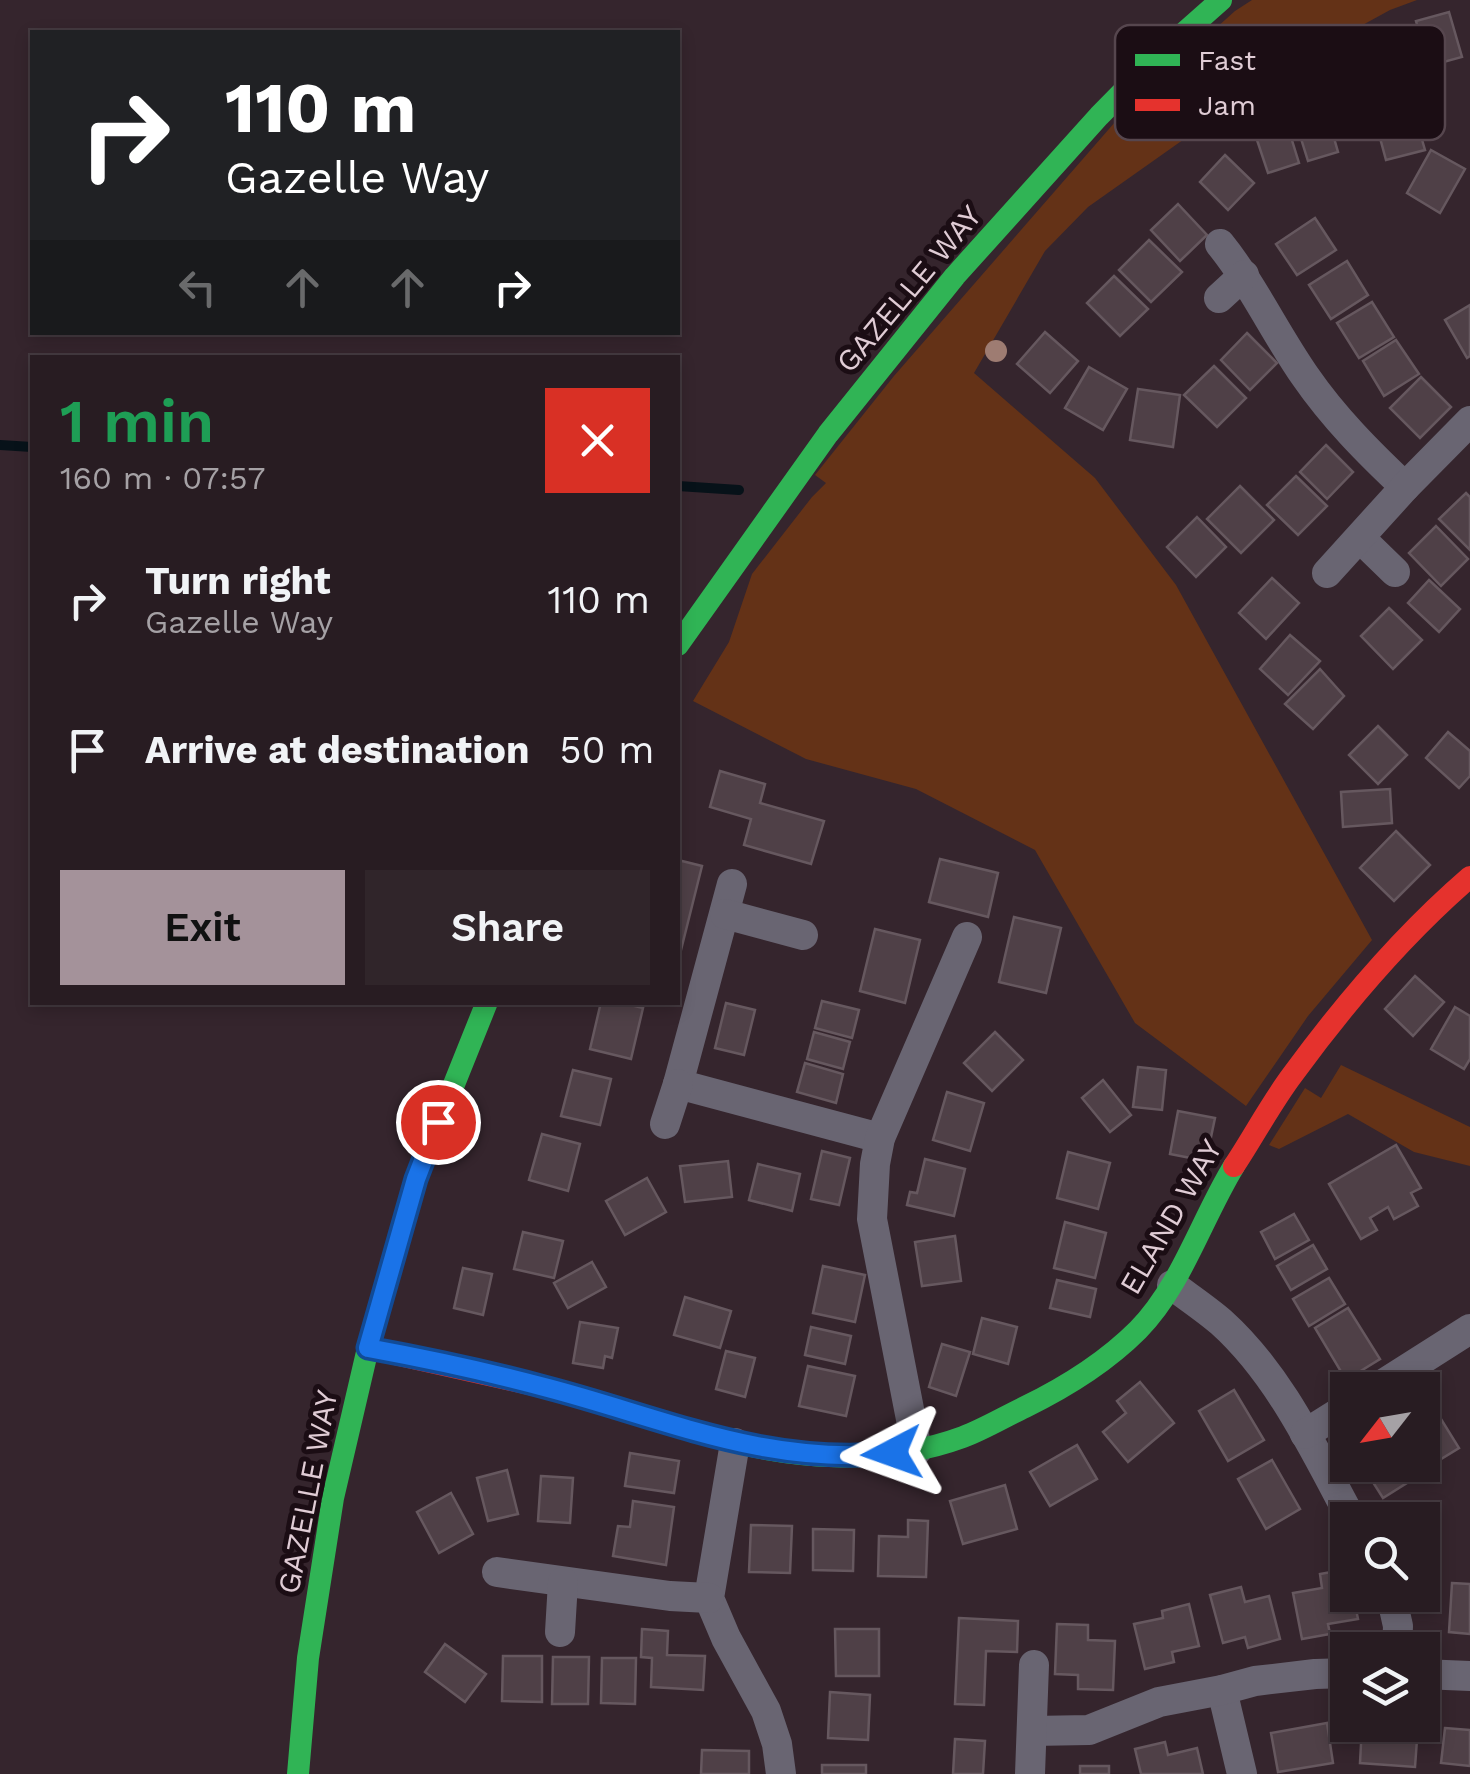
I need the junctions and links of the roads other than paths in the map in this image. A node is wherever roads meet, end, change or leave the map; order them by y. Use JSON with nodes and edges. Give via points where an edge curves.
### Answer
{"nodes":[{"id":1,"x":1221,"y":0,"type":"edge"},
{"id":2,"x":1193,"y":25,"type":"edge"},
{"id":3,"x":1115,"y":100,"type":"edge"},
{"id":4,"x":1220,"y":244,"type":"dead end"},
{"id":5,"x":1244,"y":275,"type":"junction"},
{"id":6,"x":1219,"y":298,"type":"dead end"},
{"id":7,"x":1470,"y":422,"type":"edge"},
{"id":8,"x":1405,"y":487,"type":"junction"},
{"id":9,"x":1360,"y":538,"type":"junction"},
{"id":10,"x":1395,"y":572,"type":"dead end"},
{"id":11,"x":1327,"y":574,"type":"dead end"},
{"id":12,"x":680,"y":643,"type":"edge"},
{"id":13,"x":1470,"y":876,"type":"edge"},
{"id":14,"x":803,"y":935,"type":"dead end"},
{"id":15,"x":967,"y":938,"type":"dead end"},
{"id":16,"x":486,"y":1005,"type":"edge"},
{"id":17,"x":678,"y":1084,"type":"junction"},
{"id":18,"x":665,"y":1124,"type":"dead end"},
{"id":19,"x":880,"y":1138,"type":"junction"},
{"id":20,"x":1172,"y":1285,"type":"junction"},
{"id":21,"x":1470,"y":1329,"type":"edge"},
{"id":22,"x":368,"y":1348,"type":"junction"},
{"id":23,"x":1402,"y":1372,"type":"edge"},
{"id":24,"x":1330,"y":1418,"type":"edge"},
{"id":25,"x":1305,"y":1434,"type":"junction"},
{"id":26,"x":734,"y":1443,"type":"junction"},
{"id":27,"x":918,"y":1450,"type":"junction"},
{"id":28,"x":1342,"y":1502,"type":"edge"},
{"id":29,"x":497,"y":1572,"type":"dead end"},
{"id":30,"x":563,"y":1582,"type":"junction"},
{"id":31,"x":709,"y":1598,"type":"junction"},
{"id":32,"x":560,"y":1632,"type":"dead end"},
{"id":33,"x":1034,"y":1665,"type":"dead end"},
{"id":34,"x":1330,"y":1674,"type":"edge"},
{"id":35,"x":1440,"y":1675,"type":"edge"},
{"id":36,"x":1470,"y":1676,"type":"edge"},
{"id":37,"x":1222,"y":1690,"type":"junction"},
{"id":38,"x":1032,"y":1731,"type":"junction"},
{"id":39,"x":298,"y":1774,"type":"edge"},
{"id":40,"x":781,"y":1774,"type":"edge"},
{"id":41,"x":1030,"y":1774,"type":"edge"},
{"id":42,"x":1242,"y":1774,"type":"edge"}],
"edges":[{"from":1,"to":2,"type":"street","name":"GAZELLE WAY"},
{"from":3,"to":12,"type":"street","name":"GAZELLE WAY","via":[[890,354]]},
{"from":4,"to":5,"type":"street"},
{"from":5,"to":6,"type":"street"},
{"from":5,"to":8,"type":"street","via":[[1304,376],[1352,437]]},
{"from":7,"to":8,"type":"street"},
{"from":8,"to":9,"type":"street"},
{"from":9,"to":10,"type":"street"},
{"from":9,"to":11,"type":"street"},
{"from":13,"to":20,"type":"street","name":"ELAND WAY","via":[[1365,984],[1291,1076],[1226,1180]]},
{"from":14,"to":17,"type":"street","via":[[728,899]]},
{"from":15,"to":19,"type":"street"},
{"from":16,"to":22,"type":"street","name":"GAZELLE WAY","via":[[416,1179]]},
{"from":17,"to":18,"type":"street"},
{"from":17,"to":19,"type":"street"},
{"from":19,"to":27,"type":"street","via":[[872,1219]]},
{"from":20,"to":25,"type":"street","via":[[1222,1323],[1266,1372]]},
{"from":20,"to":27,"type":"street","name":"ELAND WAY","via":[[1139,1329],[1056,1392],[963,1437]]},
{"from":21,"to":23,"type":"street"},
{"from":22,"to":26,"type":"street","name":"ELAND WAY","via":[[547,1388]]},
{"from":22,"to":39,"type":"street","name":"GAZELLE WAY","via":[[333,1498]]},
{"from":24,"to":25,"type":"street"},
{"from":25,"to":28,"type":"street"},
{"from":26,"to":27,"type":"street","name":"ELAND WAY","via":[[832,1456]]},
{"from":26,"to":31,"type":"street"},
{"from":29,"to":30,"type":"street"},
{"from":30,"to":31,"type":"street"},
{"from":30,"to":32,"type":"street"},
{"from":31,"to":40,"type":"street","via":[[766,1711]]},
{"from":33,"to":38,"type":"street"},
{"from":34,"to":37,"type":"street"},
{"from":35,"to":36,"type":"street"},
{"from":37,"to":38,"type":"street","via":[[1159,1702],[1088,1730]]},
{"from":37,"to":42,"type":"street"},
{"from":38,"to":41,"type":"street"}]}
